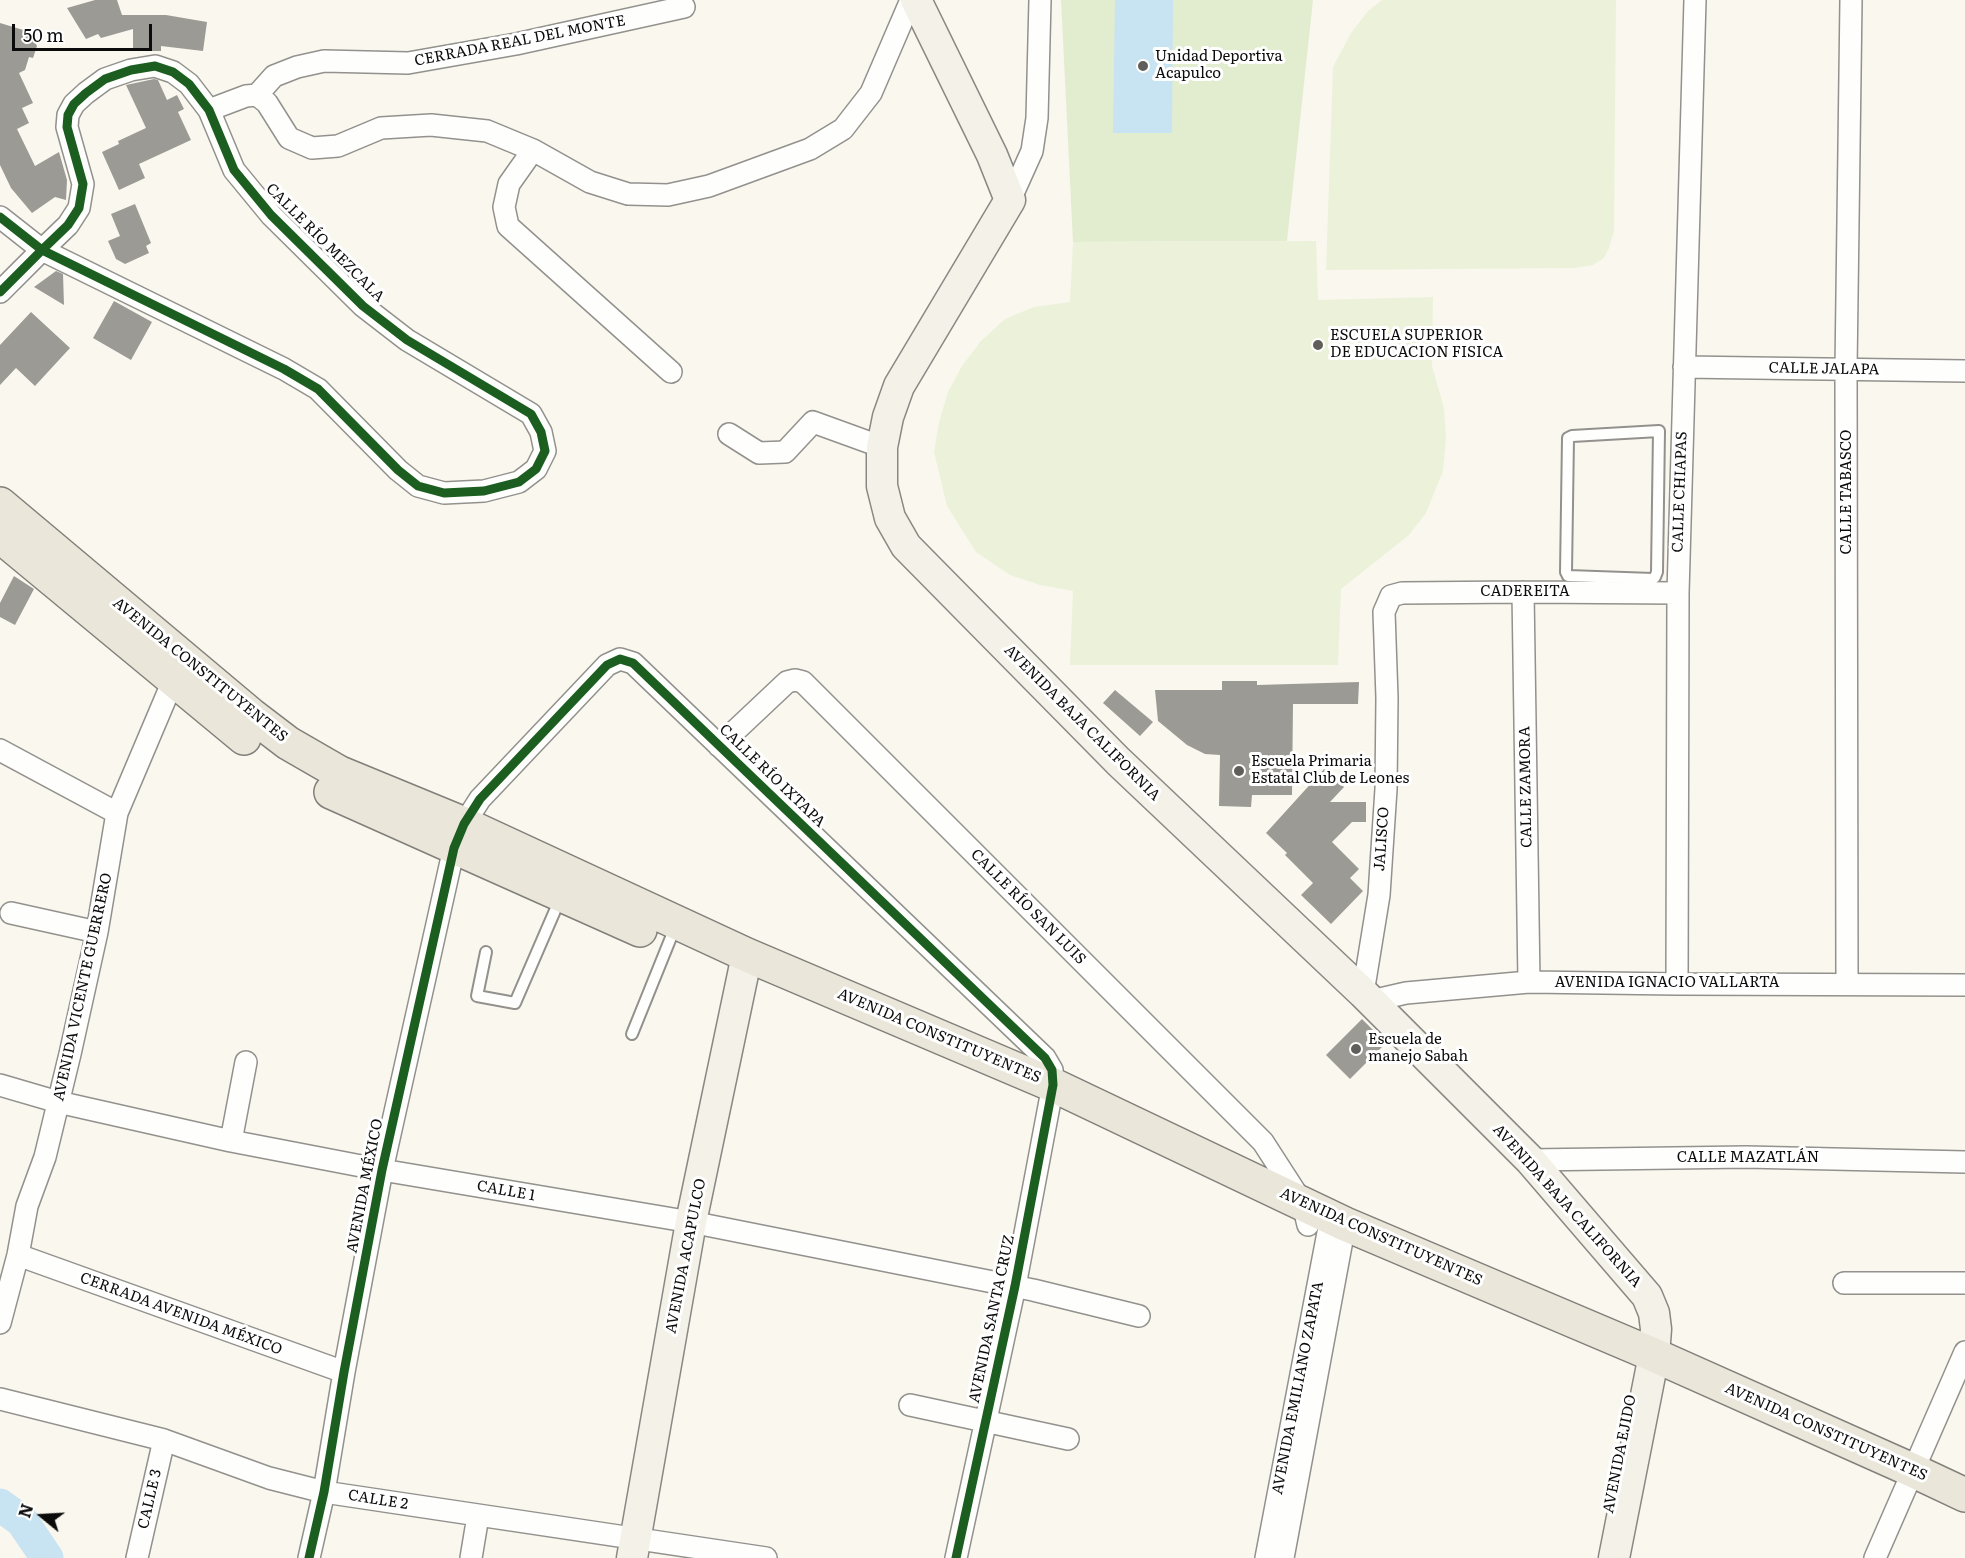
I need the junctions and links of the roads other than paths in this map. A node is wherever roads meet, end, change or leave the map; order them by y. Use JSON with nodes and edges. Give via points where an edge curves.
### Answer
{"nodes":[{"id":1,"x":911,"y":0,"type":"edge"},
{"id":2,"x":916,"y":0,"type":"edge"},
{"id":3,"x":1040,"y":0,"type":"edge"},
{"id":4,"x":1695,"y":0,"type":"edge"},
{"id":5,"x":1851,"y":0,"type":"edge"},
{"id":6,"x":684,"y":7,"type":"dead end"},
{"id":7,"x":257,"y":94,"type":"junction"},
{"id":8,"x":209,"y":110,"type":"junction"},
{"id":9,"x":533,"y":150,"type":"junction"},
{"id":10,"x":1010,"y":200,"type":"junction"},
{"id":11,"x":0,"y":217,"type":"edge"},
{"id":12,"x":42,"y":250,"type":"junction"},
{"id":13,"x":0,"y":292,"type":"edge"},
{"id":14,"x":1684,"y":367,"type":"junction"},
{"id":15,"x":1846,"y":369,"type":"junction"},
{"id":16,"x":1965,"y":371,"type":"edge"},
{"id":17,"x":671,"y":372,"type":"dead end"},
{"id":18,"x":1659,"y":431,"type":"junction"},
{"id":19,"x":1682,"y":431,"type":"junction"},
{"id":20,"x":729,"y":434,"type":"dead end"},
{"id":21,"x":882,"y":447,"type":"junction"},
{"id":22,"x":0,"y":504,"type":"edge"},
{"id":23,"x":0,"y":536,"type":"edge"},
{"id":24,"x":1523,"y":592,"type":"junction"},
{"id":25,"x":1678,"y":593,"type":"junction"},
{"id":26,"x":1384,"y":612,"type":"joint"},
{"id":27,"x":178,"y":669,"type":"junction"},
{"id":28,"x":720,"y":746,"type":"junction"},
{"id":29,"x":0,"y":750,"type":"edge"},
{"id":30,"x":117,"y":813,"type":"junction"},
{"id":31,"x":459,"y":836,"type":"junction"},
{"id":32,"x":566,"y":884,"type":"junction"},
{"id":33,"x":11,"y":913,"type":"dead end"},
{"id":34,"x":97,"y":932,"type":"junction"},
{"id":35,"x":673,"y":933,"type":"junction"},
{"id":36,"x":486,"y":952,"type":"dead end"},
{"id":37,"x":746,"y":966,"type":"junction"},
{"id":38,"x":1529,"y":982,"type":"junction"},
{"id":39,"x":1847,"y":983,"type":"junction"},
{"id":40,"x":1677,"y":984,"type":"junction"},
{"id":41,"x":1965,"y":985,"type":"edge"},
{"id":42,"x":1367,"y":997,"type":"junction"},
{"id":43,"x":632,"y":1034,"type":"dead end"},
{"id":44,"x":246,"y":1062,"type":"dead end"},
{"id":45,"x":0,"y":1085,"type":"edge"},
{"id":46,"x":1051,"y":1095,"type":"junction"},
{"id":47,"x":58,"y":1102,"type":"junction"},
{"id":48,"x":231,"y":1142,"type":"junction"},
{"id":49,"x":1530,"y":1160,"type":"junction"},
{"id":50,"x":1965,"y":1162,"type":"edge"},
{"id":51,"x":382,"y":1170,"type":"junction"},
{"id":52,"x":691,"y":1222,"type":"junction"},
{"id":53,"x":1326,"y":1224,"type":"junction"},
{"id":54,"x":18,"y":1255,"type":"junction"},
{"id":55,"x":1844,"y":1283,"type":"dead end"},
{"id":56,"x":1965,"y":1283,"type":"edge"},
{"id":57,"x":1015,"y":1286,"type":"junction"},
{"id":58,"x":1139,"y":1316,"type":"dead end"},
{"id":59,"x":0,"y":1323,"type":"edge"},
{"id":60,"x":1965,"y":1352,"type":"edge"},
{"id":61,"x":1647,"y":1354,"type":"junction"},
{"id":62,"x":344,"y":1372,"type":"junction"},
{"id":63,"x":0,"y":1399,"type":"edge"},
{"id":64,"x":910,"y":1405,"type":"dead end"},
{"id":65,"x":986,"y":1422,"type":"junction"},
{"id":66,"x":1068,"y":1439,"type":"dead end"},
{"id":67,"x":164,"y":1440,"type":"junction"},
{"id":68,"x":1910,"y":1479,"type":"junction"},
{"id":69,"x":324,"y":1492,"type":"junction"},
{"id":70,"x":1965,"y":1496,"type":"edge"},
{"id":71,"x":1965,"y":1515,"type":"edge"},
{"id":72,"x":478,"y":1516,"type":"junction"},
{"id":73,"x":634,"y":1549,"type":"edge"},
{"id":74,"x":137,"y":1558,"type":"edge"},
{"id":75,"x":309,"y":1558,"type":"edge"},
{"id":76,"x":471,"y":1558,"type":"edge"},
{"id":77,"x":766,"y":1558,"type":"edge"},
{"id":78,"x":956,"y":1558,"type":"edge"},
{"id":79,"x":1266,"y":1558,"type":"edge"},
{"id":80,"x":1283,"y":1558,"type":"edge"},
{"id":81,"x":1600,"y":1558,"type":"edge"},
{"id":82,"x":1614,"y":1558,"type":"edge"},
{"id":83,"x":1875,"y":1558,"type":"edge"}],
"edges":[{"from":1,"to":9,"type":"street","via":[[871,93],[843,129],[810,149],[709,186],[668,195],[628,194],[590,182]]},
{"from":2,"to":10,"type":"main road"},
{"from":3,"to":10,"type":"street","name":"AVENIDA BAJA CALIFORNIA","via":[[1037,118],[1032,151]]},
{"from":4,"to":14,"type":"street","name":"CALLE CHIAPAS"},
{"from":5,"to":15,"type":"street","name":"CALLE TABASCO"},
{"from":6,"to":7,"type":"street","name":"CERRADA REAL DEL MONTE","via":[[408,63],[324,61],[274,76]]},
{"from":7,"to":8,"type":"street"},
{"from":7,"to":9,"type":"street","via":[[289,138],[312,148],[338,146],[381,128],[431,124],[487,131]]},
{"from":8,"to":12,"type":"street","name":"CALLE RÍO MEZCALA","via":[[189,84],[155,66],[105,79],[86,93],[68,115],[83,184],[79,208]]},
{"from":8,"to":12,"type":"street","name":"CALLE RÍO MEZCALA","via":[[234,170],[271,215],[363,306],[407,340],[531,414],[545,451],[536,469],[519,482],[484,491],[444,493],[418,486],[318,390],[284,369]]},
{"from":9,"to":17,"type":"street","via":[[509,184],[504,207],[508,226]]},
{"from":10,"to":21,"type":"main road","name":"AVENIDA BAJA CALIFORNIA","via":[[899,386]]},
{"from":11,"to":12,"type":"street"},
{"from":12,"to":13,"type":"street"},
{"from":14,"to":15,"type":"street","name":"CALLE JALAPA"},
{"from":14,"to":19,"type":"street","name":"CALLE CHIAPAS"},
{"from":15,"to":16,"type":"street","name":"CALLE JALAPA"},
{"from":15,"to":39,"type":"street","name":"CALLE TABASCO"},
{"from":18,"to":18,"type":"lane","via":[[1568,438],[1568,576],[1655,577]]},
{"from":18,"to":19,"type":"lane"},
{"from":19,"to":25,"type":"street","name":"CALLE CHIAPAS"},
{"from":20,"to":21,"type":"street","via":[[759,453],[785,452],[813,422]]},
{"from":21,"to":42,"type":"main road","name":"AVENIDA BAJA CALIFORNIA","via":[[882,486],[890,518],[906,546],[1118,761]]},
{"from":22,"to":27,"type":"main road","name":"AVENIDA CONSTITUYENTES"},
{"from":23,"to":27,"type":"main road","name":"AVENIDA CONSTITUYENTES"},
{"from":24,"to":25,"type":"street","name":"CADEREITA"},
{"from":24,"to":26,"type":"street","name":"CADEREITA","via":[[1402,594],[1391,596]]},
{"from":24,"to":38,"type":"street","name":"CALLE ZAMORA"},
{"from":25,"to":40,"type":"street","name":"CALLE CHIAPAS"},
{"from":26,"to":42,"type":"street","name":"JALISCO","via":[[1386,789]]},
{"from":27,"to":30,"type":"street","name":"AVENIDA VICENTE GUERRERO"},
{"from":27,"to":31,"type":"main road","name":"AVENIDA CONSTITUYENTES","via":[[288,743]]},
{"from":28,"to":31,"type":"street","name":"CALLE RÍO IXTAPA","via":[[633,663],[620,659],[607,665],[480,800]]},
{"from":28,"to":46,"type":"street","name":"CALLE RÍO IXTAPA","via":[[1045,1058],[1052,1070]]},
{"from":28,"to":53,"type":"street","name":"CALLE RÍO SAN LUIS","via":[[787,682],[803,682],[1263,1142]]},
{"from":29,"to":30,"type":"street"},
{"from":30,"to":34,"type":"street","name":"AVENIDA VICENTE GUERRERO"},
{"from":31,"to":32,"type":"main road","name":"AVENIDA CONSTITUYENTES"},
{"from":31,"to":51,"type":"street","name":"AVENIDA MÉXICO"},
{"from":32,"to":35,"type":"main road","name":"AVENIDA CONSTITUYENTES"},
{"from":32,"to":36,"type":"lane","via":[[515,1003],[477,996]]},
{"from":33,"to":34,"type":"street"},
{"from":34,"to":47,"type":"street","name":"AVENIDA VICENTE GUERRERO"},
{"from":35,"to":37,"type":"main road","name":"AVENIDA CONSTITUYENTES"},
{"from":35,"to":43,"type":"lane"},
{"from":37,"to":46,"type":"main road","name":"AVENIDA CONSTITUYENTES"},
{"from":37,"to":52,"type":"main road","name":"AVENIDA ACAPULCO"},
{"from":38,"to":40,"type":"street","name":"AVENIDA IGNACIO VALLARTA"},
{"from":38,"to":42,"type":"street","name":"AVENIDA IGNACIO VALLARTA"},
{"from":39,"to":40,"type":"street","name":"AVENIDA IGNACIO VALLARTA"},
{"from":39,"to":41,"type":"street","name":"AVENIDA IGNACIO VALLARTA"},
{"from":42,"to":49,"type":"main road","name":"AVENIDA BAJA CALIFORNIA"},
{"from":44,"to":48,"type":"street"},
{"from":45,"to":47,"type":"street","name":"CALLE 1"},
{"from":46,"to":53,"type":"main road","name":"AVENIDA CONSTITUYENTES"},
{"from":46,"to":57,"type":"street","name":"AVENIDA SANTA CRUZ"},
{"from":47,"to":48,"type":"street","name":"CALLE 1"},
{"from":47,"to":54,"type":"street","name":"AVENIDA VICENTE GUERRERO","via":[[45,1157],[27,1206]]},
{"from":48,"to":51,"type":"street","name":"CALLE 1"},
{"from":49,"to":50,"type":"street","name":"CALLE MAZATLÁN","via":[[1746,1157]]},
{"from":49,"to":61,"type":"main road","name":"AVENIDA BAJA CALIFORNIA","via":[[1647,1296],[1654,1313]]},
{"from":51,"to":52,"type":"street","name":"CALLE 1"},
{"from":51,"to":62,"type":"street","name":"AVENIDA MÉXICO"},
{"from":52,"to":57,"type":"street","name":"CALLE 1"},
{"from":52,"to":73,"type":"main road","name":"AVENIDA ACAPULCO"},
{"from":53,"to":61,"type":"main road","name":"AVENIDA CONSTITUYENTES"},
{"from":53,"to":79,"type":"street","name":"AVENIDA EMILIANO ZAPATA"},
{"from":53,"to":80,"type":"street","name":"AVENIDA EMILIANO ZAPATA"},
{"from":54,"to":59,"type":"street","name":"AVENIDA VICENTE GUERRERO"},
{"from":54,"to":62,"type":"street","name":"CERRADA AVENIDA MÉXICO"},
{"from":55,"to":56,"type":"street"},
{"from":57,"to":58,"type":"street","name":"CALLE 1"},
{"from":57,"to":65,"type":"street","name":"AVENIDA SANTA CRUZ"},
{"from":60,"to":68,"type":"street"},
{"from":61,"to":68,"type":"main road","name":"AVENIDA CONSTITUYENTES"},
{"from":61,"to":81,"type":"main road","name":"AVENIDA EJIDO"},
{"from":61,"to":82,"type":"main road","name":"AVENIDA EJIDO"},
{"from":62,"to":69,"type":"street","name":"AVENIDA MÉXICO"},
{"from":63,"to":67,"type":"street","name":"CALLE 2"},
{"from":64,"to":65,"type":"street"},
{"from":65,"to":66,"type":"street"},
{"from":65,"to":78,"type":"street","name":"AVENIDA SANTA CRUZ"},
{"from":67,"to":69,"type":"street","name":"CALLE 2","via":[[269,1478]]},
{"from":67,"to":74,"type":"street","name":"CALLE 3"},
{"from":68,"to":70,"type":"main road","name":"AVENIDA CONSTITUYENTES"},
{"from":68,"to":71,"type":"main road","name":"AVENIDA CONSTITUYENTES"},
{"from":68,"to":83,"type":"street"},
{"from":69,"to":72,"type":"street","name":"CALLE 2"},
{"from":69,"to":75,"type":"street","name":"AVENIDA MÉXICO"},
{"from":72,"to":73,"type":"street","name":"CALLE 2"},
{"from":72,"to":76,"type":"street"},
{"from":73,"to":77,"type":"street","name":"CALLE 2"}]}
